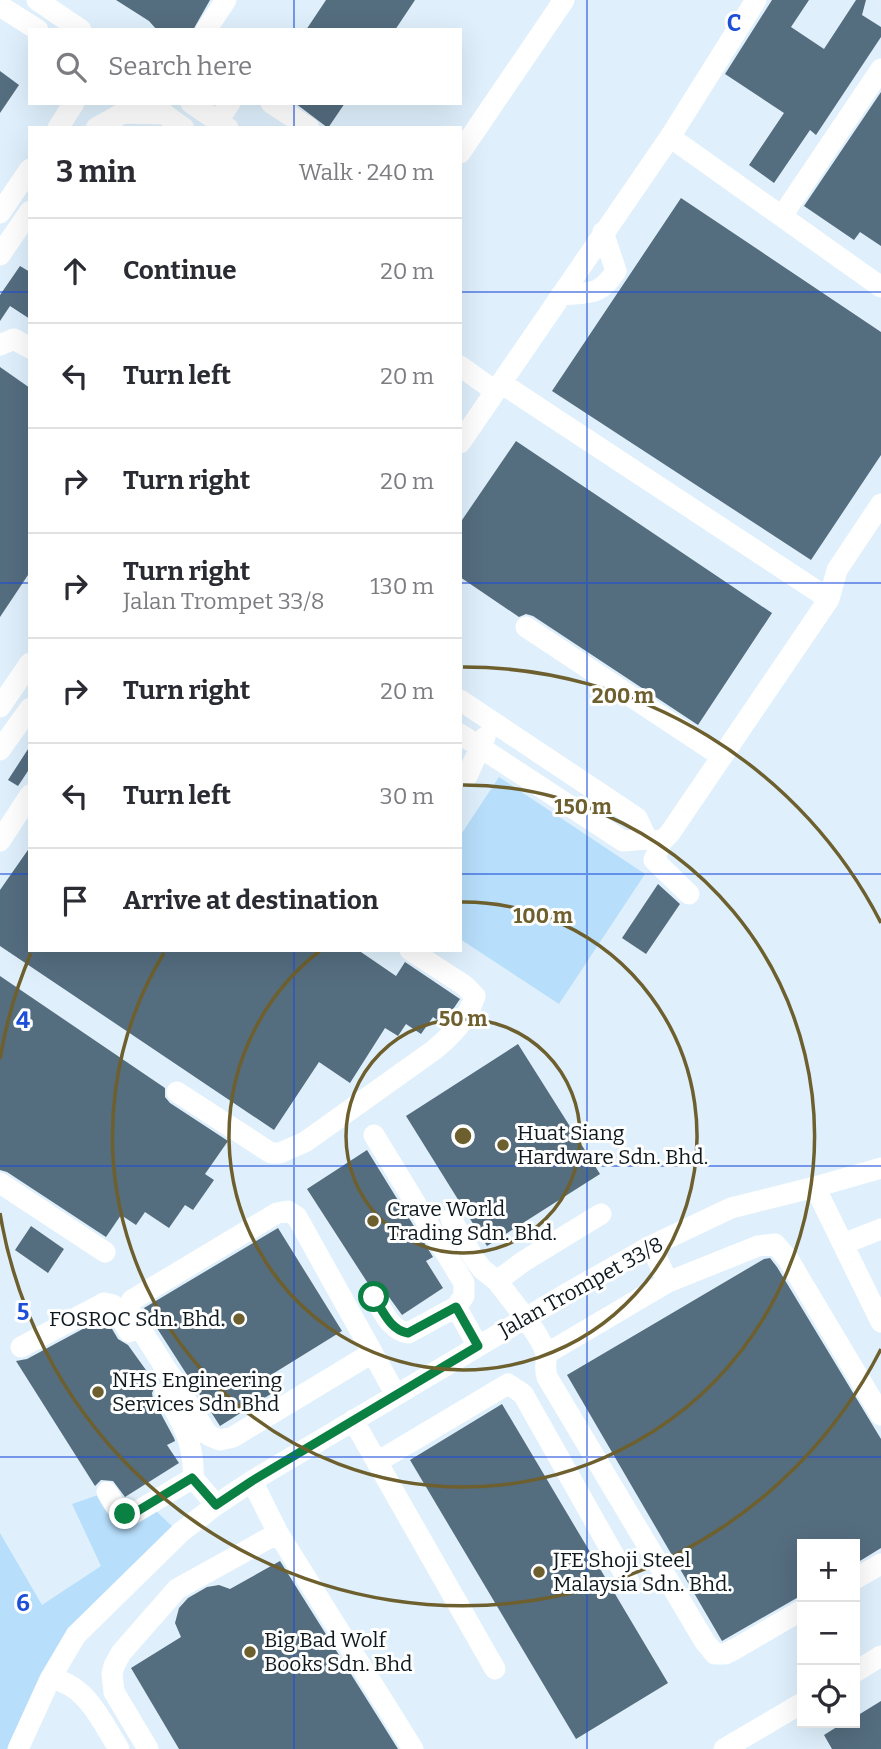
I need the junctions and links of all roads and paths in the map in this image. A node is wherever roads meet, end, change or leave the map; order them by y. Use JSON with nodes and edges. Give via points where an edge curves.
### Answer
{"nodes":[{"id":1,"x":37,"y":0,"type":"edge"},
{"id":2,"x":226,"y":0,"type":"edge"},
{"id":3,"x":564,"y":0,"type":"edge"},
{"id":4,"x":756,"y":0,"type":"edge"},
{"id":5,"x":0,"y":6,"type":"edge"},
{"id":6,"x":64,"y":8,"type":"edge"},
{"id":7,"x":35,"y":28,"type":"edge"},
{"id":8,"x":79,"y":28,"type":"edge"},
{"id":9,"x":207,"y":28,"type":"edge"},
{"id":10,"x":881,"y":69,"type":"edge"},
{"id":11,"x":64,"y":105,"type":"edge"},
{"id":12,"x":73,"y":105,"type":"edge"},
{"id":13,"x":101,"y":105,"type":"edge"},
{"id":14,"x":194,"y":105,"type":"edge"},
{"id":15,"x":229,"y":105,"type":"edge"},
{"id":16,"x":274,"y":105,"type":"edge"},
{"id":17,"x":157,"y":109,"type":"edge"},
{"id":18,"x":223,"y":125,"type":"edge"},
{"id":19,"x":57,"y":126,"type":"edge"},
{"id":20,"x":57,"y":126,"type":"edge"},
{"id":21,"x":87,"y":126,"type":"edge"},
{"id":22,"x":99,"y":126,"type":"edge"},
{"id":23,"x":181,"y":126,"type":"edge"},
{"id":24,"x":306,"y":126,"type":"edge"},
{"id":25,"x":670,"y":136,"type":"junction"},
{"id":26,"x":462,"y":150,"type":"edge"},
{"id":27,"x":28,"y":172,"type":"edge"},
{"id":28,"x":0,"y":213,"type":"edge"},
{"id":29,"x":28,"y":214,"type":"edge"},
{"id":30,"x":782,"y":216,"type":"junction"},
{"id":31,"x":603,"y":232,"type":"junction"},
{"id":32,"x":0,"y":256,"type":"edge"},
{"id":33,"x":881,"y":287,"type":"edge"},
{"id":34,"x":561,"y":295,"type":"junction"},
{"id":35,"x":0,"y":345,"type":"edge"},
{"id":36,"x":28,"y":347,"type":"edge"},
{"id":37,"x":462,"y":367,"type":"edge"},
{"id":38,"x":498,"y":387,"type":"junction"},
{"id":39,"x":462,"y":440,"type":"edge"},
{"id":40,"x":881,"y":504,"type":"edge"},
{"id":41,"x":829,"y":599,"type":"junction"},
{"id":42,"x":526,"y":628,"type":"dead end"},
{"id":43,"x":28,"y":666,"type":"edge"},
{"id":44,"x":462,"y":701,"type":"edge"},
{"id":45,"x":0,"y":707,"type":"edge"},
{"id":46,"x":28,"y":711,"type":"edge"},
{"id":47,"x":493,"y":722,"type":"junction"},
{"id":48,"x":462,"y":735,"type":"edge"},
{"id":49,"x":479,"y":747,"type":"junction"},
{"id":50,"x":0,"y":750,"type":"edge"},
{"id":51,"x":721,"y":756,"type":"junction"},
{"id":52,"x":567,"y":772,"type":"junction"},
{"id":53,"x":467,"y":776,"type":"dead end"},
{"id":54,"x":553,"y":794,"type":"junction"},
{"id":55,"x":28,"y":797,"type":"edge"},
{"id":56,"x":6,"y":817,"type":"edge"},
{"id":57,"x":655,"y":840,"type":"junction"},
{"id":58,"x":0,"y":841,"type":"edge"},
{"id":59,"x":689,"y":894,"type":"dead end"},
{"id":60,"x":414,"y":952,"type":"edge"},
{"id":61,"x":177,"y":1091,"type":"dead end"},
{"id":62,"x":374,"y":1135,"type":"dead end"},
{"id":63,"x":881,"y":1168,"type":"edge"},
{"id":64,"x":0,"y":1183,"type":"edge"},
{"id":65,"x":815,"y":1187,"type":"junction"},
{"id":66,"x":601,"y":1214,"type":"dead end"},
{"id":67,"x":451,"y":1219,"type":"dead end"},
{"id":68,"x":881,"y":1229,"type":"edge"},
{"id":69,"x":843,"y":1244,"type":"junction"},
{"id":70,"x":651,"y":1247,"type":"junction"},
{"id":71,"x":106,"y":1252,"type":"dead end"},
{"id":72,"x":497,"y":1281,"type":"junction"},
{"id":73,"x":668,"y":1282,"type":"junction"},
{"id":74,"x":374,"y":1297,"type":"dead end"},
{"id":75,"x":456,"y":1307,"type":"junction"},
{"id":76,"x":525,"y":1318,"type":"junction"},
{"id":77,"x":881,"y":1322,"type":"edge"},
{"id":78,"x":478,"y":1346,"type":"junction"},
{"id":79,"x":21,"y":1347,"type":"dead end"},
{"id":80,"x":372,"y":1353,"type":"junction"},
{"id":81,"x":546,"y":1354,"type":"junction"},
{"id":82,"x":396,"y":1395,"type":"junction"},
{"id":83,"x":881,"y":1415,"type":"edge"},
{"id":84,"x":353,"y":1420,"type":"junction"},
{"id":85,"x":377,"y":1462,"type":"junction"},
{"id":86,"x":192,"y":1478,"type":"junction"},
{"id":87,"x":252,"y":1481,"type":"junction"},
{"id":88,"x":107,"y":1492,"type":"dead end"},
{"id":89,"x":216,"y":1505,"type":"junction"},
{"id":90,"x":278,"y":1533,"type":"junction"},
{"id":91,"x":881,"y":1563,"type":"edge"},
{"id":92,"x":860,"y":1576,"type":"edge"},
{"id":93,"x":629,"y":1582,"type":"dead end"},
{"id":94,"x":797,"y":1613,"type":"edge"},
{"id":95,"x":881,"y":1656,"type":"edge"},
{"id":96,"x":495,"y":1669,"type":"dead end"},
{"id":97,"x":860,"y":1669,"type":"edge"},
{"id":98,"x":50,"y":1679,"type":"junction"},
{"id":99,"x":797,"y":1706,"type":"edge"},
{"id":100,"x":18,"y":1749,"type":"edge"},
{"id":101,"x":119,"y":1749,"type":"edge"},
{"id":102,"x":148,"y":1749,"type":"edge"},
{"id":103,"x":413,"y":1749,"type":"edge"},
{"id":104,"x":724,"y":1749,"type":"edge"}],
"edges":[{"from":1,"to":6,"type":"street"},
{"from":2,"to":9,"type":"street"},
{"from":3,"to":26,"type":"street"},
{"from":4,"to":25,"type":"street"},
{"from":5,"to":7,"type":"street"},
{"from":6,"to":8,"type":"street"},
{"from":10,"to":30,"type":"street"},
{"from":11,"to":19,"type":"street"},
{"from":12,"to":20,"type":"street"},
{"from":13,"to":21,"type":"street"},
{"from":14,"to":18,"type":"street"},
{"from":15,"to":18,"type":"street"},
{"from":16,"to":24,"type":"street"},
{"from":17,"to":22,"type":"street","via":[[123,113]]},
{"from":17,"to":23,"type":"street"},
{"from":25,"to":30,"type":"street"},
{"from":25,"to":31,"type":"street"},
{"from":27,"to":28,"type":"street"},
{"from":29,"to":32,"type":"street"},
{"from":30,"to":33,"type":"street"},
{"from":31,"to":34,"type":"street"},
{"from":31,"to":34,"type":"street","via":[[616,271],[597,291]]},
{"from":34,"to":38,"type":"street"},
{"from":35,"to":36,"type":"street","via":[[14,339]]},
{"from":37,"to":38,"type":"street"},
{"from":38,"to":39,"type":"street"},
{"from":38,"to":41,"type":"street"},
{"from":40,"to":41,"type":"street","via":[[837,570]]},
{"from":41,"to":51,"type":"street"},
{"from":42,"to":51,"type":"street"},
{"from":43,"to":45,"type":"street"},
{"from":44,"to":47,"type":"street"},
{"from":46,"to":50,"type":"street"},
{"from":47,"to":49,"type":"street"},
{"from":47,"to":52,"type":"street"},
{"from":48,"to":49,"type":"street"},
{"from":49,"to":53,"type":"street"},
{"from":49,"to":54,"type":"street"},
{"from":51,"to":57,"type":"street","via":[[670,833]]},
{"from":52,"to":54,"type":"street"},
{"from":52,"to":57,"type":"street","via":[[637,818]]},
{"from":54,"to":57,"type":"street","via":[[623,841]]},
{"from":55,"to":56,"type":"street"},
{"from":56,"to":58,"type":"street"},
{"from":57,"to":59,"type":"street","via":[[654,860]]},
{"from":60,"to":61,"type":"street","via":[[475,996],[467,1016],[434,1050],[304,1142],[271,1153]]},
{"from":62,"to":75,"type":"street","via":[[464,1283],[464,1296]]},
{"from":63,"to":65,"type":"street","name":"Jalan Trompet 33/8"},
{"from":64,"to":71,"type":"street"},
{"from":65,"to":69,"type":"street"},
{"from":65,"to":70,"type":"street","name":"Jalan Trompet 33/8","via":[[731,1208]]},
{"from":66,"to":72,"type":"street"},
{"from":67,"to":72,"type":"street","via":[[475,1260]]},
{"from":68,"to":69,"type":"street"},
{"from":69,"to":77,"type":"street"},
{"from":70,"to":73,"type":"street"},
{"from":70,"to":76,"type":"street","name":"Jalan Trompet 33/8"},
{"from":72,"to":76,"type":"street"},
{"from":73,"to":81,"type":"street"},
{"from":73,"to":83,"type":"street","via":[[758,1245],[775,1244]]},
{"from":74,"to":75,"type":"street","via":[[392,1325],[408,1333]]},
{"from":75,"to":78,"type":"street"},
{"from":76,"to":78,"type":"street","name":"Jalan Trompet 33/8"},
{"from":76,"to":81,"type":"street"},
{"from":78,"to":82,"type":"street","name":"Jalan Trompet 33/8"},
{"from":79,"to":86,"type":"street","via":[[104,1303],[113,1305],[185,1427],[194,1459]]},
{"from":80,"to":80,"type":"street","via":[[297,1217],[288,1211],[277,1213],[154,1286],[129,1307],[208,1435],[220,1440],[233,1437]]},
{"from":80,"to":82,"type":"street"},
{"from":81,"to":94,"type":"street","via":[[547,1377],[715,1654],[735,1649]]},
{"from":82,"to":84,"type":"street","name":"Jalan Trompet 33/8"},
{"from":84,"to":85,"type":"street"},
{"from":84,"to":87,"type":"street","name":"Jalan Trompet 33/8"},
{"from":85,"to":93,"type":"street","via":[[508,1384],[523,1394]]},
{"from":85,"to":96,"type":"street"},
{"from":86,"to":88,"type":"street","via":[[131,1515],[116,1507]]},
{"from":86,"to":89,"type":"street"},
{"from":87,"to":89,"type":"street","name":"Jalan Trompet 33/8"},
{"from":87,"to":90,"type":"street"},
{"from":89,"to":98,"type":"street","name":"Jalan Trompet 33/8","via":[[181,1532],[76,1635]]},
{"from":90,"to":102,"type":"street","via":[[177,1589],[121,1653],[112,1674],[114,1692]]},
{"from":90,"to":103,"type":"street"},
{"from":91,"to":92,"type":"street"},
{"from":95,"to":97,"type":"street"},
{"from":98,"to":100,"type":"street","name":"Jalan Trompet 33/8"},
{"from":98,"to":101,"type":"street","via":[[65,1680],[89,1702]]},
{"from":99,"to":104,"type":"street"}]}
